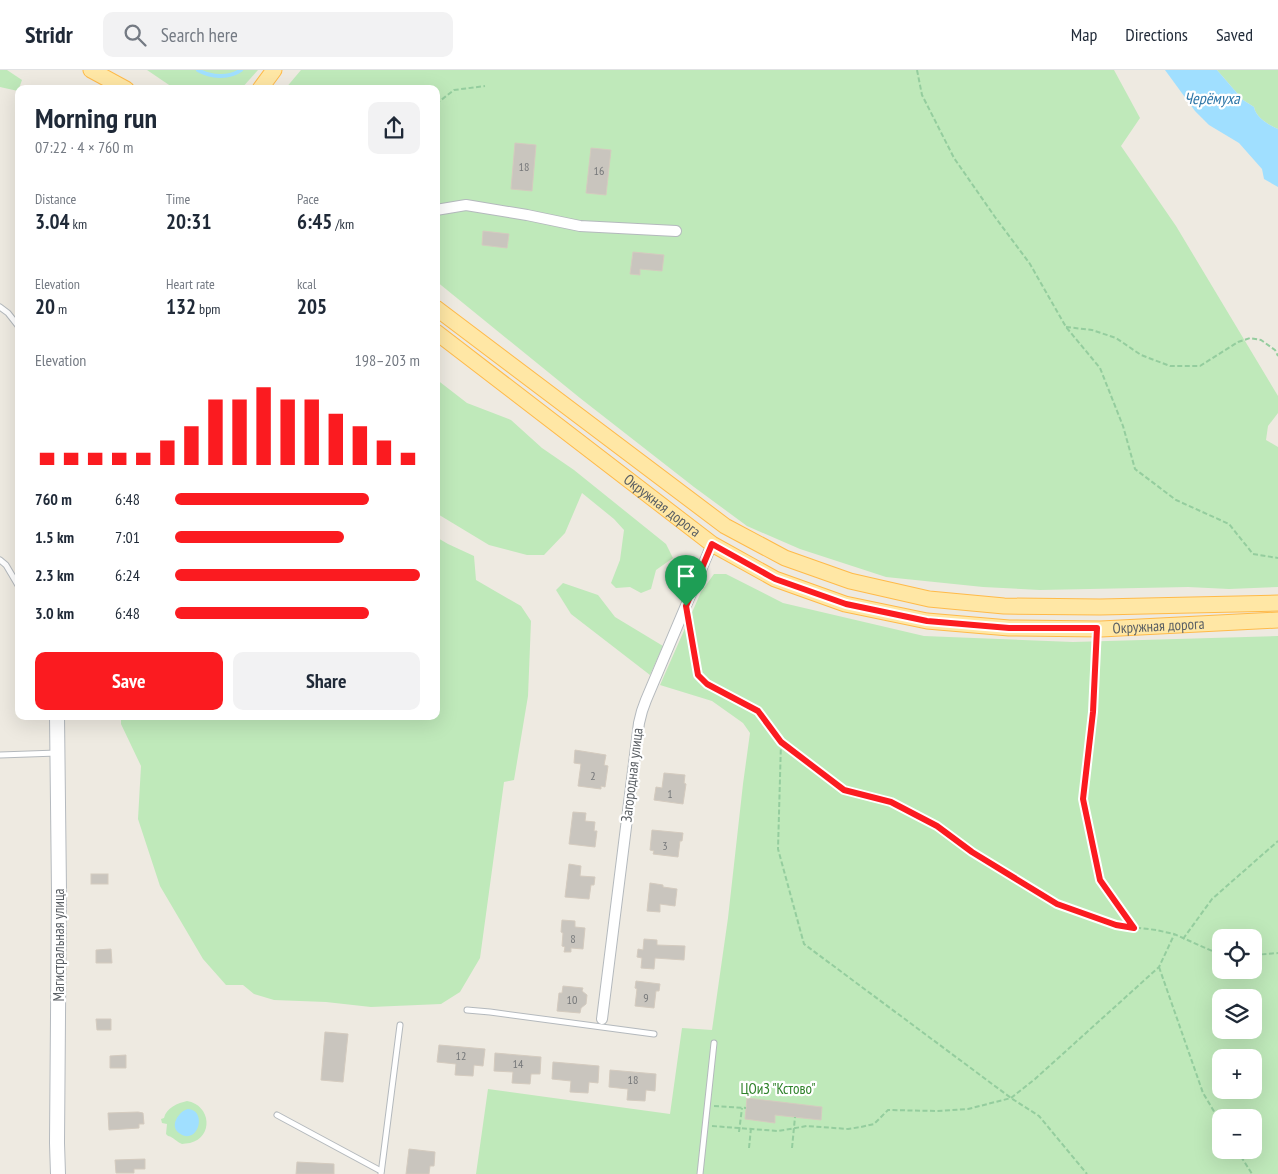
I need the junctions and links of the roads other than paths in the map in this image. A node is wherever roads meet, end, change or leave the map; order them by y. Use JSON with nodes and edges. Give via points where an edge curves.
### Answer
{"nodes":[{"id":1,"x":91,"y":70,"type":"edge"},
{"id":2,"x":274,"y":70,"type":"edge"},
{"id":3,"x":114,"y":85,"type":"edge"},
{"id":4,"x":119,"y":85,"type":"edge"},
{"id":5,"x":263,"y":85,"type":"edge"},
{"id":6,"x":440,"y":209,"type":"edge"},
{"id":7,"x":676,"y":231,"type":"dead end"},
{"id":8,"x":0,"y":307,"type":"edge"},
{"id":9,"x":440,"y":311,"type":"edge"},
{"id":10,"x":15,"y":323,"type":"edge"},
{"id":11,"x":440,"y":335,"type":"edge"},
{"id":12,"x":712,"y":544,"type":"junction"},
{"id":13,"x":0,"y":560,"type":"edge"},
{"id":14,"x":15,"y":580,"type":"edge"},
{"id":15,"x":1278,"y":602,"type":"edge"},
{"id":16,"x":1278,"y":620,"type":"edge"},
{"id":17,"x":57,"y":720,"type":"edge"},
{"id":18,"x":57,"y":753,"type":"junction"},
{"id":19,"x":0,"y":755,"type":"edge"},
{"id":20,"x":467,"y":1010,"type":"dead end"},
{"id":21,"x":601,"y":1023,"type":"junction"},
{"id":22,"x":400,"y":1025,"type":"dead end"},
{"id":23,"x":654,"y":1034,"type":"dead end"},
{"id":24,"x":714,"y":1043,"type":"dead end"},
{"id":25,"x":277,"y":1115,"type":"dead end"},
{"id":26,"x":381,"y":1172,"type":"edge"},
{"id":27,"x":58,"y":1174,"type":"edge"},
{"id":28,"x":700,"y":1174,"type":"edge"}],
"edges":[{"from":1,"to":3,"type":"main road"},
{"from":1,"to":4,"type":"main road"},
{"from":2,"to":5,"type":"main road"},
{"from":6,"to":7,"type":"street","via":[[466,205],[580,226]]},
{"from":8,"to":10,"type":"lane"},
{"from":9,"to":15,"type":"main road","name":"Окружная дорога","via":[[725,526],[785,558],[841,578],[929,599],[1004,606]]},
{"from":11,"to":12,"type":"main road","name":"Окружная дорога"},
{"from":12,"to":16,"type":"main road","name":"Окружная дорога","via":[[775,579],[846,604],[927,621],[1009,628],[1097,628]]},
{"from":12,"to":21,"type":"street","name":"Загородная улица","via":[[639,723]]},
{"from":13,"to":14,"type":"lane"},
{"from":17,"to":18,"type":"main road","name":"Магистральная улица"},
{"from":18,"to":19,"type":"lane"},
{"from":18,"to":27,"type":"main road","name":"Магистральная улица"},
{"from":20,"to":21,"type":"lane"},
{"from":21,"to":23,"type":"lane"},
{"from":22,"to":26,"type":"lane"},
{"from":24,"to":28,"type":"lane"},
{"from":25,"to":26,"type":"lane"}]}
